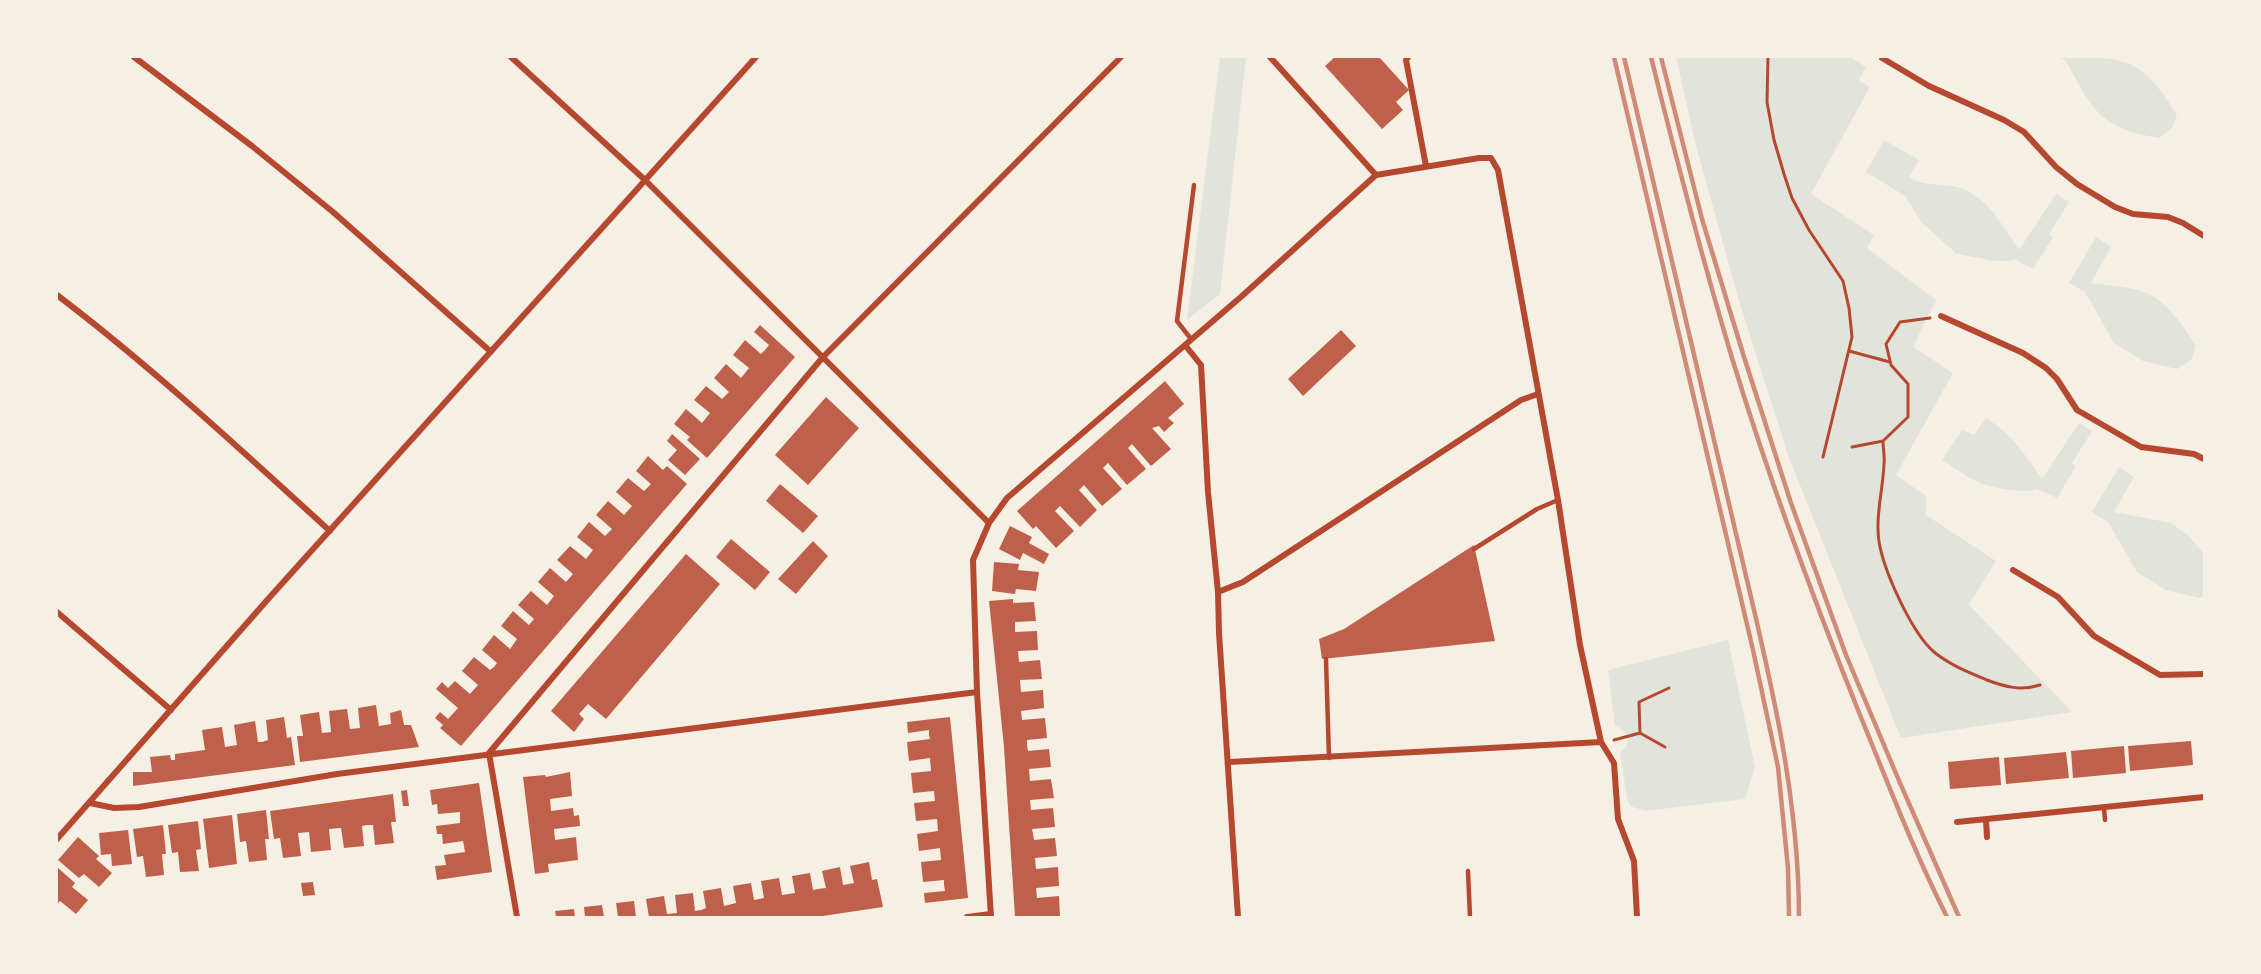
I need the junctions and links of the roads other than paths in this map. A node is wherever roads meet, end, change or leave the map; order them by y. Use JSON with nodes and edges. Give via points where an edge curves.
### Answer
{"nodes":[{"id":1,"x":134,"y":57,"type":"edge"},
{"id":2,"x":511,"y":57,"type":"edge"},
{"id":3,"x":756,"y":57,"type":"edge"},
{"id":4,"x":1121,"y":57,"type":"edge"},
{"id":5,"x":1270,"y":57,"type":"edge"},
{"id":6,"x":1408,"y":57,"type":"edge"},
{"id":7,"x":1882,"y":58,"type":"edge"},
{"id":8,"x":1426,"y":166,"type":"junction"},
{"id":9,"x":1376,"y":175,"type":"junction"},
{"id":10,"x":645,"y":180,"type":"junction"},
{"id":11,"x":1194,"y":185,"type":"dead end"},
{"id":12,"x":2204,"y":236,"type":"edge"},
{"id":13,"x":57,"y":295,"type":"edge"},
{"id":14,"x":1941,"y":316,"type":"road end"},
{"id":15,"x":1191,"y":339,"type":"junction"},
{"id":16,"x":1185,"y":345,"type":"junction"},
{"id":17,"x":490,"y":351,"type":"junction"},
{"id":18,"x":823,"y":357,"type":"junction"},
{"id":19,"x":1538,"y":394,"type":"junction"},
{"id":20,"x":2204,"y":459,"type":"edge"},
{"id":21,"x":1558,"y":500,"type":"junction"},
{"id":22,"x":989,"y":523,"type":"junction"},
{"id":23,"x":330,"y":531,"type":"junction"},
{"id":24,"x":1474,"y":549,"type":"dead end"},
{"id":25,"x":2013,"y":570,"type":"dead end"},
{"id":26,"x":1218,"y":592,"type":"junction"},
{"id":27,"x":57,"y":612,"type":"edge"},
{"id":28,"x":1326,"y":659,"type":"dead end"},
{"id":29,"x":2204,"y":674,"type":"edge"},
{"id":30,"x":977,"y":692,"type":"junction"},
{"id":31,"x":171,"y":710,"type":"junction"},
{"id":32,"x":1601,"y":742,"type":"junction"},
{"id":33,"x":489,"y":753,"type":"junction"},
{"id":34,"x":1329,"y":758,"type":"junction"},
{"id":35,"x":1229,"y":762,"type":"junction"},
{"id":36,"x":2204,"y":798,"type":"edge"},
{"id":37,"x":90,"y":803,"type":"junction"},
{"id":38,"x":2104,"y":808,"type":"junction"},
{"id":39,"x":1986,"y":820,"type":"junction"},
{"id":40,"x":2105,"y":820,"type":"dead end"},
{"id":41,"x":1957,"y":822,"type":"dead end"},
{"id":42,"x":1988,"y":837,"type":"dead end"},
{"id":43,"x":57,"y":839,"type":"edge"},
{"id":44,"x":1468,"y":871,"type":"dead end"},
{"id":45,"x":991,"y":915,"type":"edge"},
{"id":46,"x":517,"y":917,"type":"edge"},
{"id":47,"x":967,"y":917,"type":"edge"},
{"id":48,"x":1238,"y":917,"type":"edge"},
{"id":49,"x":1470,"y":917,"type":"edge"},
{"id":50,"x":1637,"y":917,"type":"edge"}],
"edges":[{"from":1,"to":17,"type":"street","via":[[333,212]]},
{"from":2,"to":10,"type":"street"},
{"from":3,"to":10,"type":"street"},
{"from":4,"to":18,"type":"street"},
{"from":5,"to":9,"type":"street"},
{"from":6,"to":8,"type":"street"},
{"from":7,"to":12,"type":"street","via":[[1929,86],[2024,132],[2076,184],[2115,207],[2133,214],[2168,218]]},
{"from":8,"to":9,"type":"street"},
{"from":8,"to":19,"type":"street","via":[[1491,158],[1498,170]]},
{"from":9,"to":15,"type":"street"},
{"from":10,"to":17,"type":"street"},
{"from":10,"to":18,"type":"street"},
{"from":11,"to":15,"type":"lane","via":[[1177,321]]},
{"from":13,"to":23,"type":"street","via":[[211,423]]},
{"from":14,"to":20,"type":"street","via":[[2023,353],[2046,368],[2077,410],[2141,447],[2194,454]]},
{"from":15,"to":16,"type":"street"},
{"from":16,"to":22,"type":"street","via":[[1007,498]]},
{"from":16,"to":26,"type":"street","via":[[1201,366]]},
{"from":17,"to":23,"type":"street"},
{"from":18,"to":22,"type":"street"},
{"from":18,"to":33,"type":"street"},
{"from":19,"to":21,"type":"street"},
{"from":19,"to":26,"type":"street","via":[[1521,400],[1243,582]]},
{"from":21,"to":24,"type":"lane"},
{"from":21,"to":32,"type":"street","via":[[1580,645]]},
{"from":22,"to":30,"type":"street","via":[[973,560]]},
{"from":23,"to":31,"type":"street"},
{"from":25,"to":29,"type":"street","via":[[2058,597],[2094,636],[2160,675]]},
{"from":26,"to":35,"type":"street"},
{"from":27,"to":31,"type":"street"},
{"from":28,"to":34,"type":"lane"},
{"from":30,"to":33,"type":"street"},
{"from":30,"to":45,"type":"street"},
{"from":31,"to":37,"type":"street"},
{"from":32,"to":34,"type":"street"},
{"from":32,"to":50,"type":"street","via":[[1614,763],[1618,819],[1634,861]]},
{"from":33,"to":37,"type":"street","via":[[139,807],[114,808]]},
{"from":33,"to":46,"type":"street"},
{"from":34,"to":35,"type":"street"},
{"from":35,"to":48,"type":"street"},
{"from":36,"to":38,"type":"street"},
{"from":37,"to":43,"type":"street"},
{"from":38,"to":39,"type":"street"},
{"from":38,"to":40,"type":"lane"},
{"from":39,"to":41,"type":"street"},
{"from":39,"to":42,"type":"street"},
{"from":44,"to":49,"type":"lane"},
{"from":45,"to":47,"type":"street"}]}
